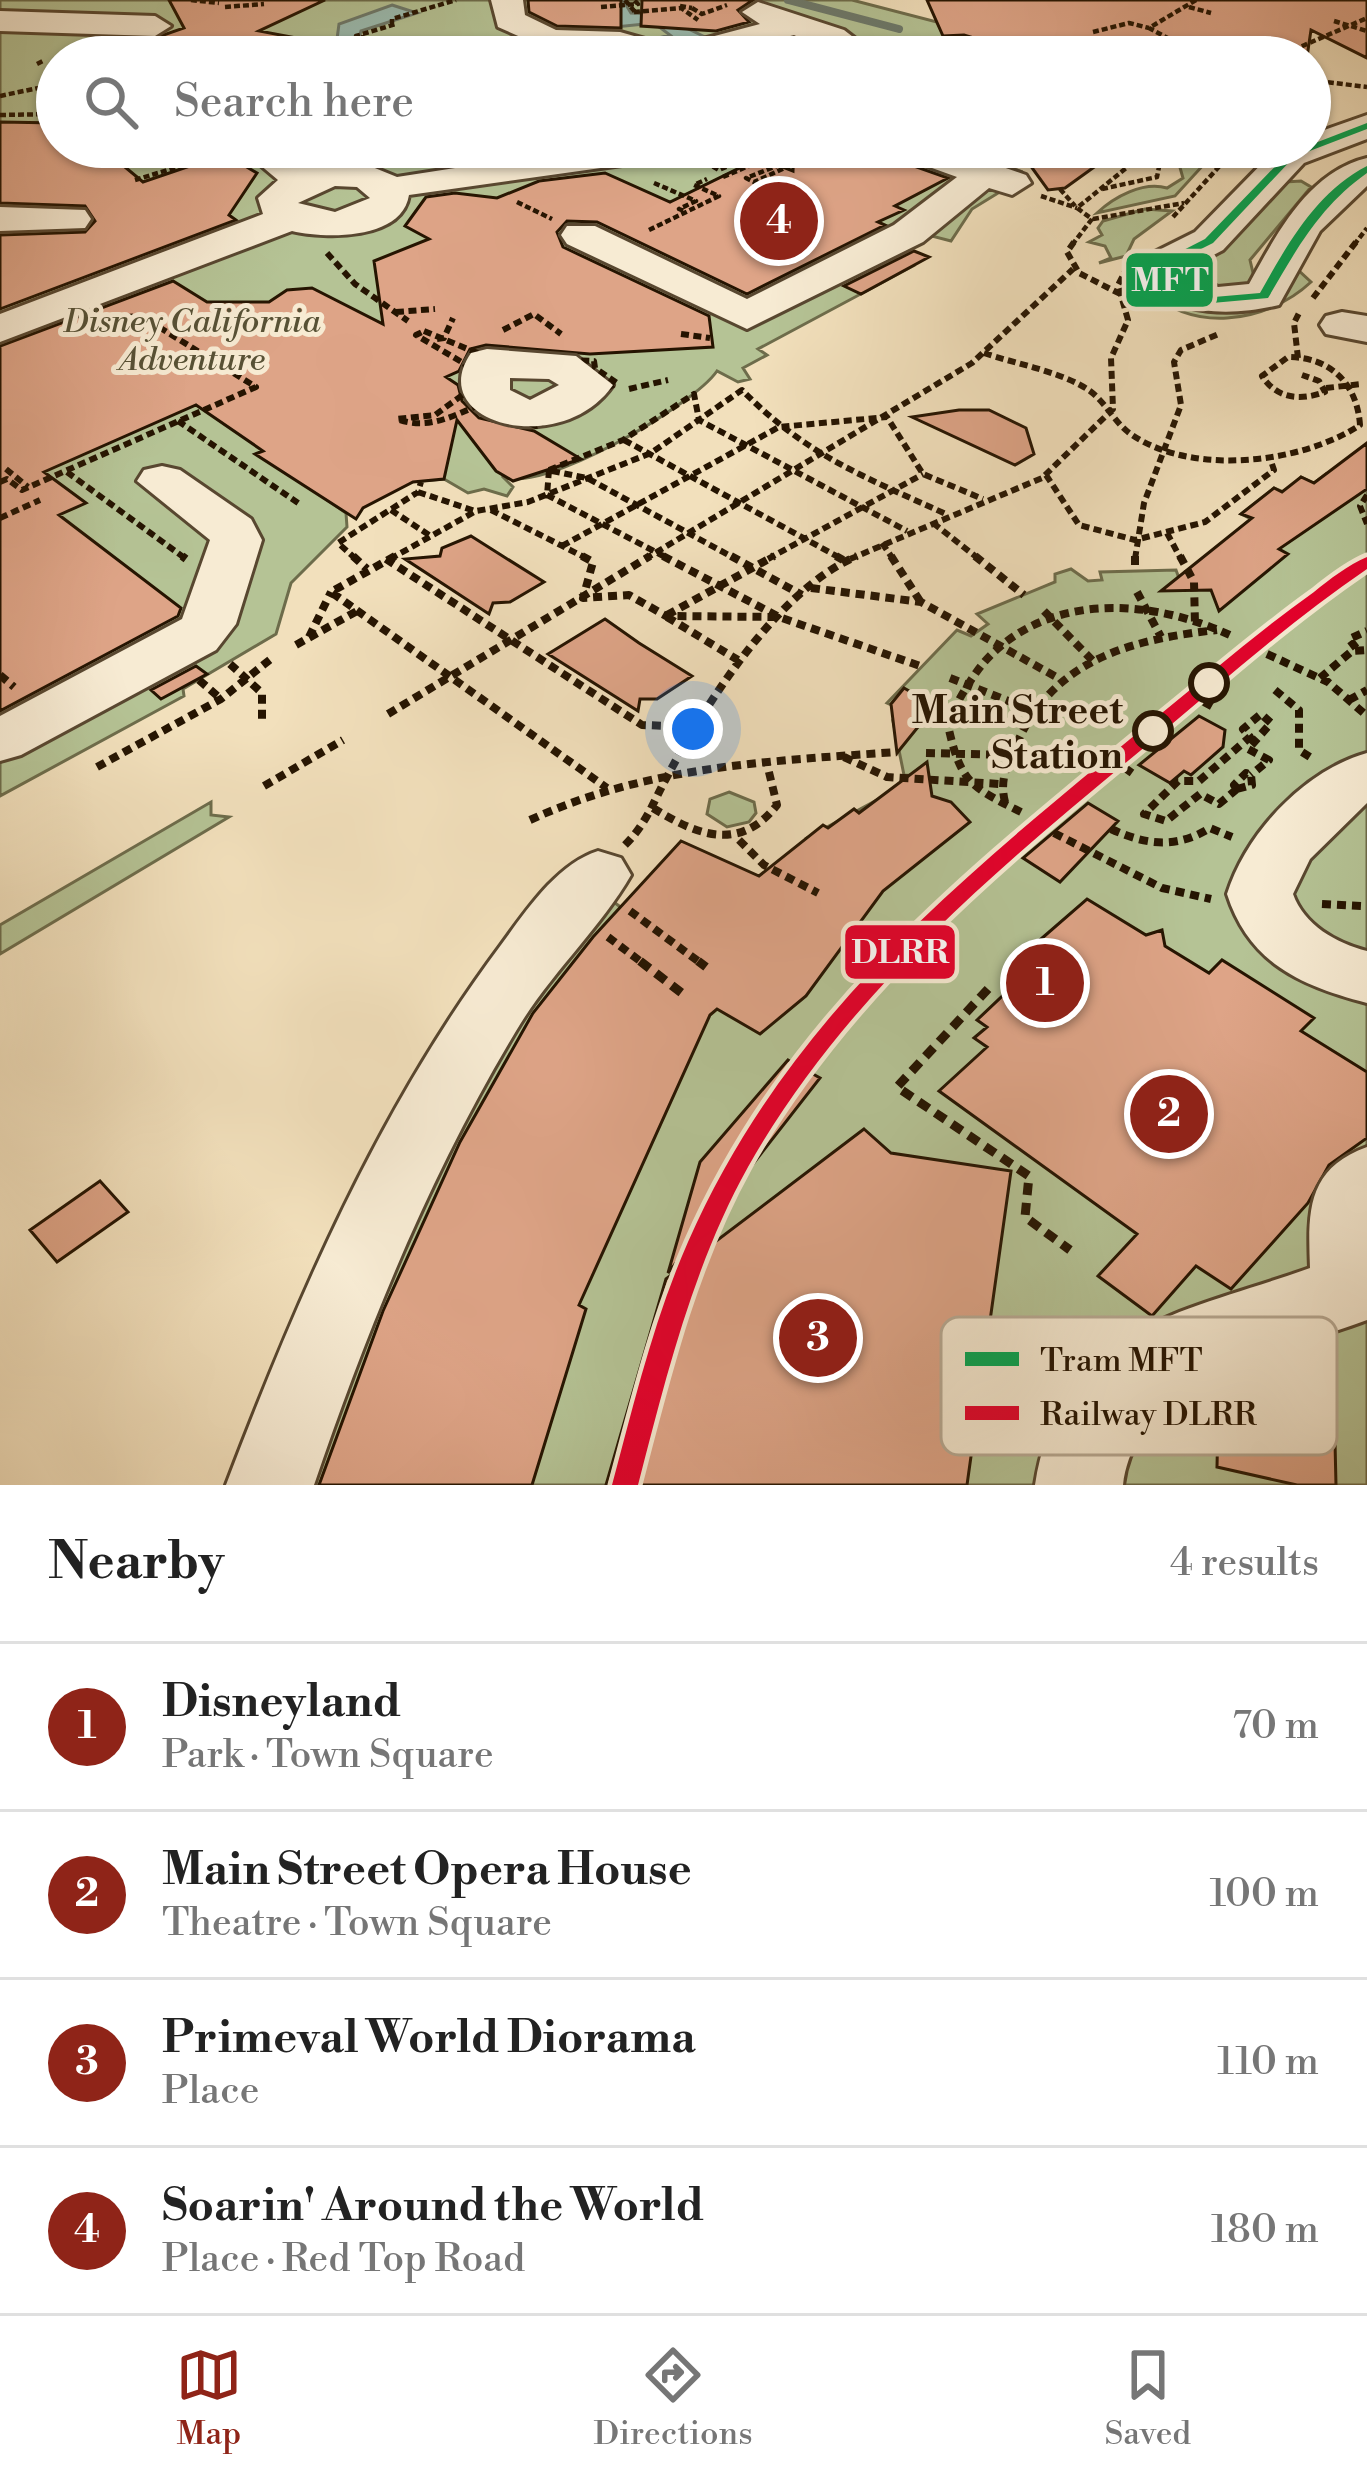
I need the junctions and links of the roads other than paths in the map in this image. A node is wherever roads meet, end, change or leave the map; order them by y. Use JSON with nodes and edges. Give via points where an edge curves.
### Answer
{"nodes":[{"id":1,"x":187,"y":0,"type":"edge"},
{"id":2,"x":507,"y":0,"type":"edge"},
{"id":3,"x":723,"y":6,"type":"edge"},
{"id":4,"x":635,"y":12,"type":"edge"},
{"id":5,"x":0,"y":21,"type":"edge"},
{"id":6,"x":796,"y":24,"type":"junction"},
{"id":7,"x":116,"y":36,"type":"edge"},
{"id":8,"x":166,"y":36,"type":"edge"},
{"id":9,"x":542,"y":36,"type":"edge"},
{"id":10,"x":562,"y":36,"type":"edge"},
{"id":11,"x":660,"y":36,"type":"edge"},
{"id":12,"x":756,"y":36,"type":"edge"},
{"id":13,"x":826,"y":36,"type":"edge"},
{"id":14,"x":1367,"y":126,"type":"edge"},
{"id":15,"x":1331,"y":140,"type":"edge"},
{"id":16,"x":1331,"y":165,"type":"edge"},
{"id":17,"x":267,"y":168,"type":"edge"},
{"id":18,"x":540,"y":168,"type":"edge"},
{"id":19,"x":949,"y":168,"type":"edge"},
{"id":20,"x":1279,"y":168,"type":"edge"},
{"id":21,"x":1361,"y":172,"type":"edge"},
{"id":22,"x":412,"y":184,"type":"dead end"},
{"id":23,"x":0,"y":218,"type":"edge"},
{"id":24,"x":71,"y":219,"type":"dead end"},
{"id":25,"x":581,"y":235,"type":"dead end"},
{"id":26,"x":0,"y":329,"type":"edge"},
{"id":27,"x":131,"y":502,"type":"road end"},
{"id":28,"x":0,"y":741,"type":"edge"},
{"id":29,"x":1367,"y":774,"type":"edge"},
{"id":30,"x":587,"y":884,"type":"road end"},
{"id":31,"x":1367,"y":977,"type":"edge"},
{"id":32,"x":1367,"y":1180,"type":"edge"},
{"id":33,"x":1359,"y":1287,"type":"edge"},
{"id":34,"x":1278,"y":1317,"type":"edge"},
{"id":35,"x":1082,"y":1455,"type":"edge"},
{"id":36,"x":270,"y":1485,"type":"edge"},
{"id":37,"x":1079,"y":1485,"type":"edge"}],
"edges":[{"from":1,"to":8,"type":"street"},
{"from":2,"to":9,"type":"street","via":[[509,20]]},
{"from":3,"to":6,"type":"street"},
{"from":4,"to":10,"type":"street"},
{"from":4,"to":11,"type":"street"},
{"from":5,"to":7,"type":"street"},
{"from":6,"to":12,"type":"street"},
{"from":6,"to":13,"type":"street"},
{"from":14,"to":15,"type":"street"},
{"from":16,"to":21,"type":"street"},
{"from":17,"to":26,"type":"street","via":[[284,209]]},
{"from":18,"to":22,"type":"street"},
{"from":19,"to":25,"type":"street","via":[[981,185],[736,329]]},
{"from":20,"to":21,"type":"street","via":[[1209,242],[1168,262],[1168,279],[1212,300],[1264,296],[1302,226]]},
{"from":23,"to":24,"type":"street"},
{"from":27,"to":28,"type":"street","via":[[232,530],[236,540],[208,624],[227,669]]},
{"from":29,"to":31,"type":"street","via":[[1275,855],[1260,894],[1269,921],[1298,950]]},
{"from":30,"to":36,"type":"street","via":[[478,1030],[336,1309]]},
{"from":32,"to":33,"type":"street","via":[[1348,1209]]},
{"from":33,"to":34,"type":"street"},
{"from":35,"to":37,"type":"street"}]}
